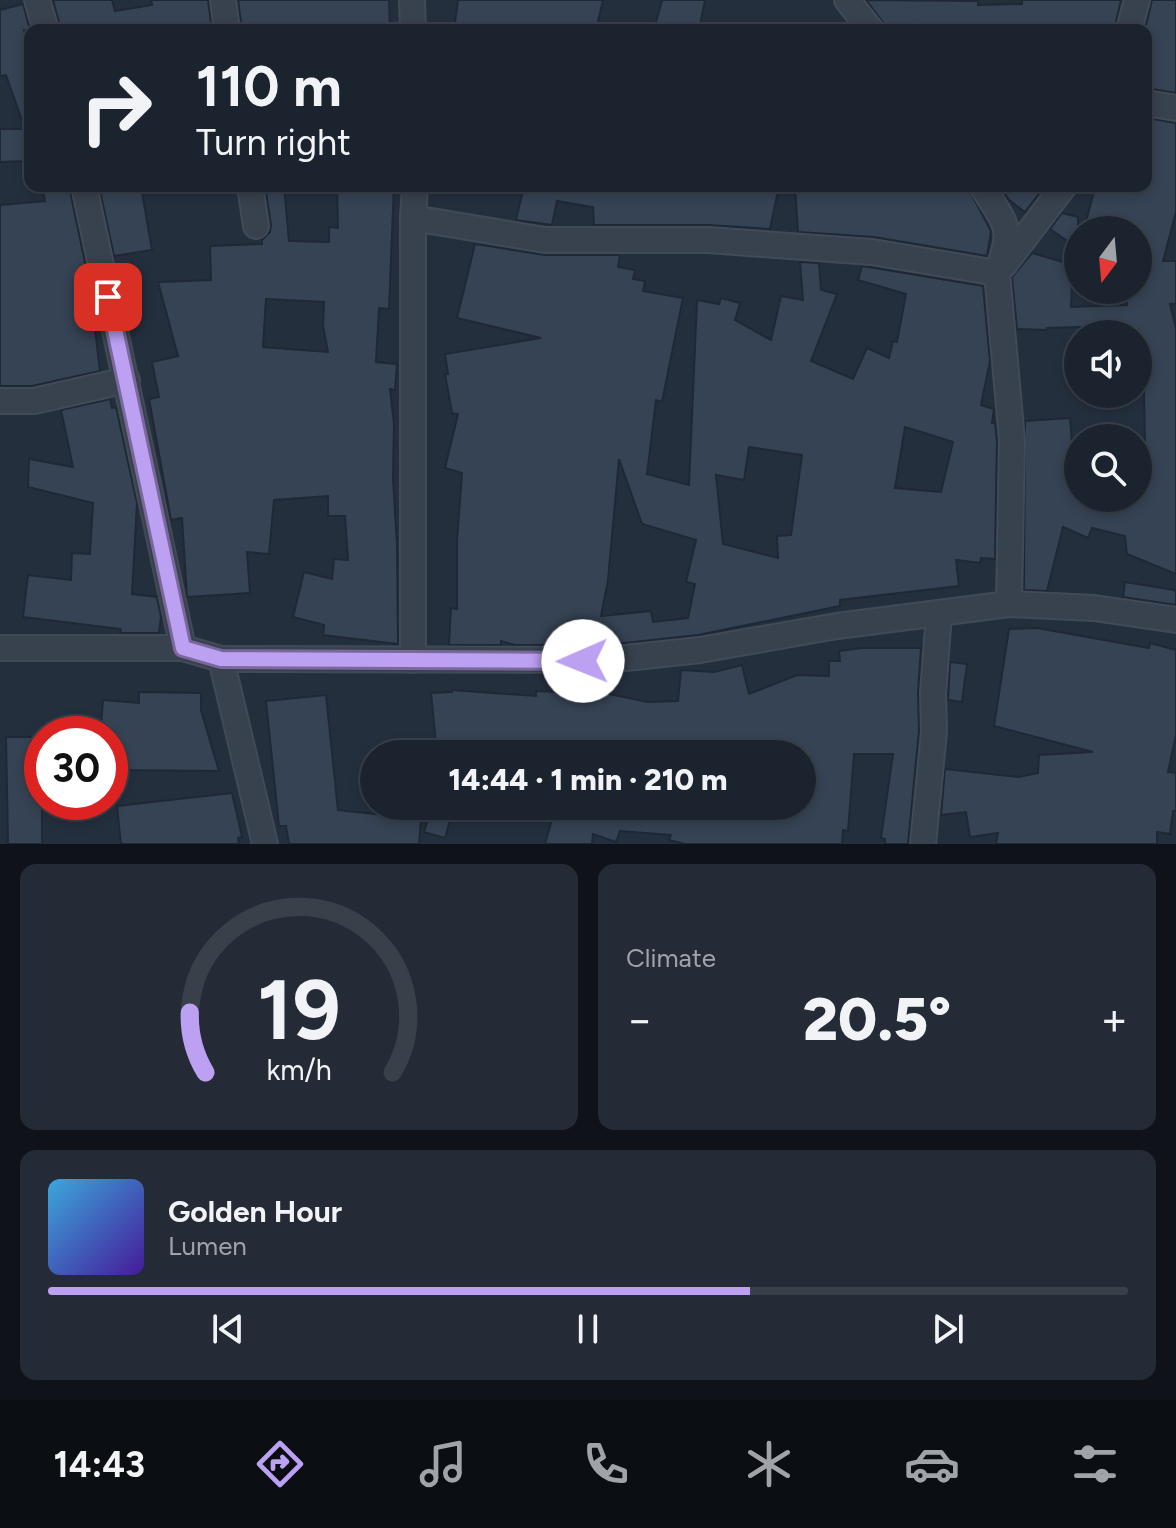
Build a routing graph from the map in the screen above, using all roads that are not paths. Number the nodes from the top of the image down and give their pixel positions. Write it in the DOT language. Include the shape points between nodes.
graph roads {
  1 [pos="37,0"];
  2 [pos="223,0"];
  3 [pos="412,0"];
  4 [pos="847,0"];
  5 [pos="1137,0"];
  6 [pos="44,24"];
  7 [pos="226,24"];
  8 [pos="413,24"];
  9 [pos="866,24"];
  10 [pos="1131,24"];
  11 [pos="1152,104"];
  12 [pos="1176,108"];
  13 [pos="85,192"];
  14 [pos="251,192"];
  15 [pos="415,192"];
  16 [pos="986,192"];
  17 [pos="1060,192"];
  18 [pos="413,218"];
  19 [pos="256,226"];
  20 [pos="997,273"];
  21 [pos="127,380"];
  22 [pos="0,401"];
  23 [pos="1009,604"];
  24 [pos="939,614"];
  25 [pos="1176,620"];
  26 [pos="0,648"];
  27 [pos="183,648"];
  28 [pos="221,659"];
  29 [pos="413,660"];
  30 [pos="265,844"];
  31 [pos="923,844"];
  1 -- 6 [label="street"];
  2 -- 7 [label="street"];
  3 -- 8 [label="street"];
  4 -- 9 [label="street"];
  5 -- 10 [label="street"];
  11 -- 12 [label="street"];
  13 -- 21 [label="street"];
  14 -- 19 [label="street"];
  15 -- 18 [label="street"];
  16 -- 20 [label="street" via="1008,233"];
  17 -- 20 [label="street"];
  18 -- 20 [label="street" via="545,240 708,240 872,252"];
  18 -- 29 [label="street"];
  20 -- 23 [label="street" via="1012,440"];
  21 -- 22 [label="street" via="34,401"];
  21 -- 27 [label="street"];
  23 -- 24 [label="street"];
  23 -- 25 [label="street" via="1094,608"];
  24 -- 29 [label="street" via="607,660"];
  24 -- 31 [label="street"];
  26 -- 27 [label="street"];
  27 -- 28 [label="street"];
  28 -- 29 [label="street"];
  28 -- 30 [label="street"];
}
